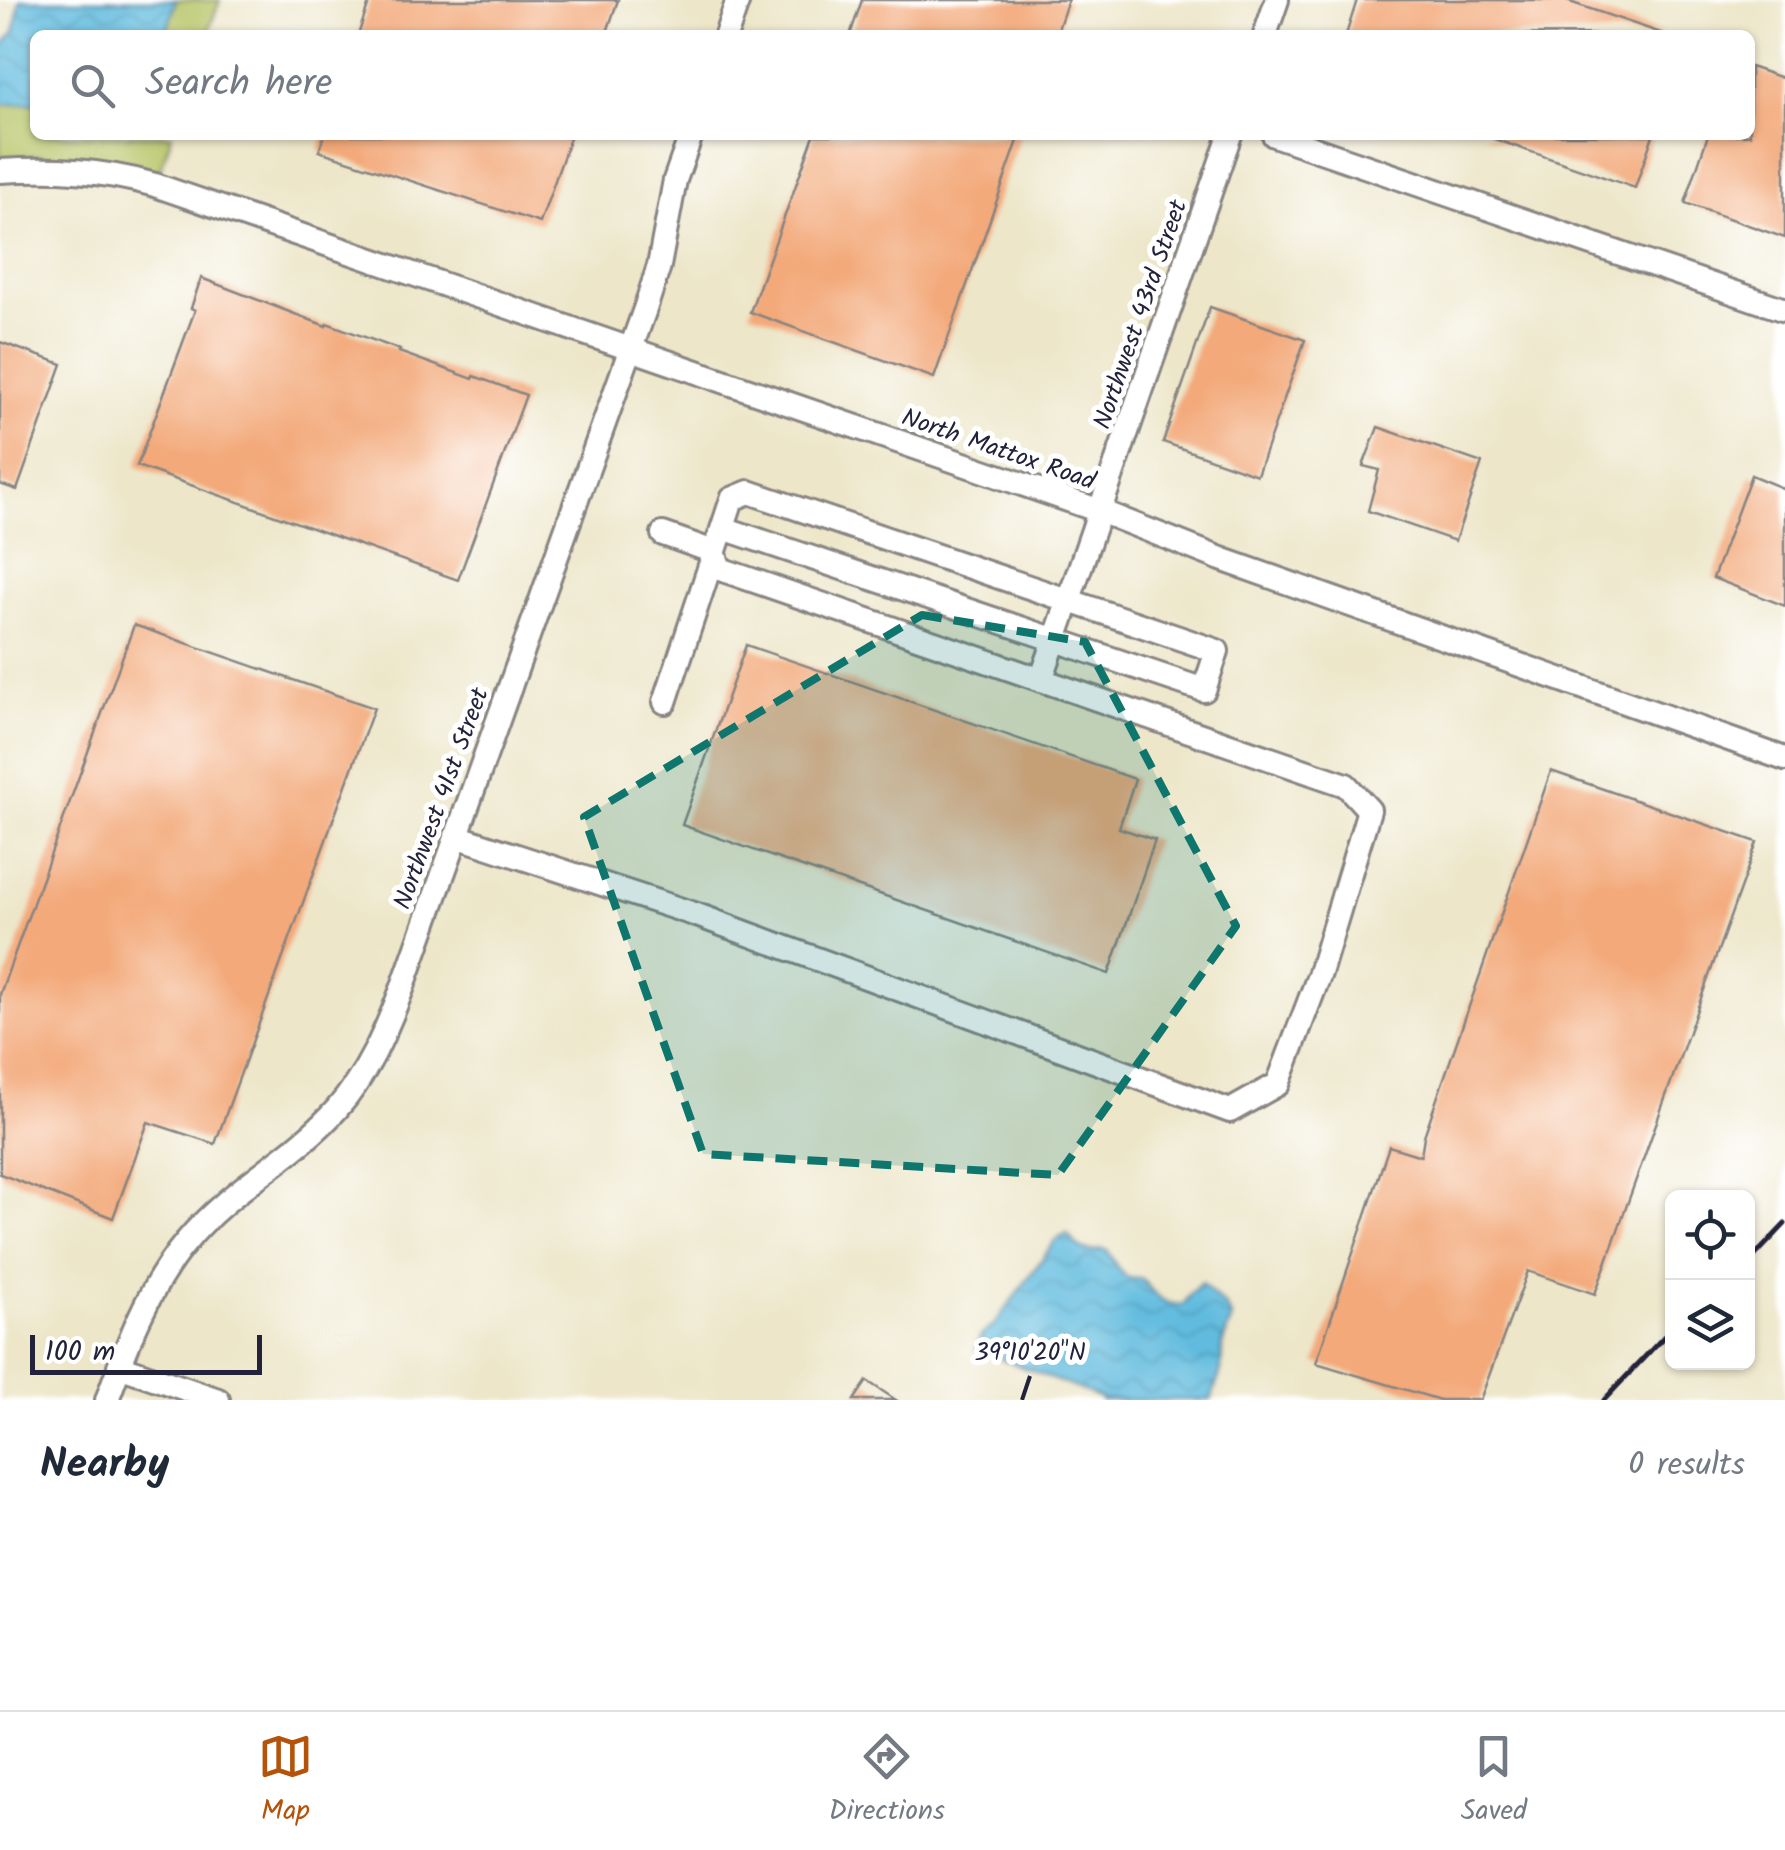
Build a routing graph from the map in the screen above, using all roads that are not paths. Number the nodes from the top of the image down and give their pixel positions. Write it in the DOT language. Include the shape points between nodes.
graph roads {
  1 [pos="738,0"];
  2 [pos="1277,0"];
  3 [pos="728,30"];
  4 [pos="1267,30"];
  5 [pos="689,140"];
  6 [pos="1228,140"];
  7 [pos="1289,140"];
  8 [pos="0,171"];
  9 [pos="1785,310"];
  10 [pos="628,349"];
  11 [pos="1100,511"];
  12 [pos="724,528"];
  13 [pos="663,534"];
  14 [pos="714,552"];
  15 [pos="1068,601"];
  16 [pos="1055,640"];
  17 [pos="1040,680"];
  18 [pos="666,702"];
  19 [pos="1785,759"];
  20 [pos="456,836"];
  21 [pos="120,1366"];
  22 [pos="107,1400"];
  23 [pos="218,1400"];
  1 -- 3 [label="street"];
  2 -- 4 [label="street"];
  5 -- 10 [label="street, Northwest 41st Street" via="659,266"];
  6 -- 11 [label="street, Northwest 43rd Street"];
  7 -- 9 [label="street"];
  8 -- 10 [label="street, North Mattox Road" via="50,168 124,176"];
  10 -- 11 [label="street, North Mattox Road"];
  10 -- 20 [label="street, Northwest 41st Street"];
  11 -- 15 [label="street, Northwest 43rd Street"];
  11 -- 19 [label="street, North Mattox Road"];
  12 -- 14 [label="street"];
  12 -- 15 [label="street" via="732,499 749,492"];
  12 -- 16 [label="street"];
  13 -- 14 [label="street"];
  14 -- 17 [label="street" via="720,569"];
  14 -- 18 [label="street"];
  15 -- 16 [label="street, Northwest 43rd Street"];
  15 -- 16 [label="street" via="1217,651 1204,690"];
  16 -- 17 [label="street, Northwest 43rd Street"];
  17 -- 20 [label="street" via="1346,785 1369,810 1278,1084 1230,1111 697,916"];
  20 -- 21 [label="street, Northwest 41st Street" via="375,1054 335,1111 218,1207 184,1244 154,1288"];
  21 -- 22 [label="street, Northwest 41st Street"];
  21 -- 23 [label="street"];
}
